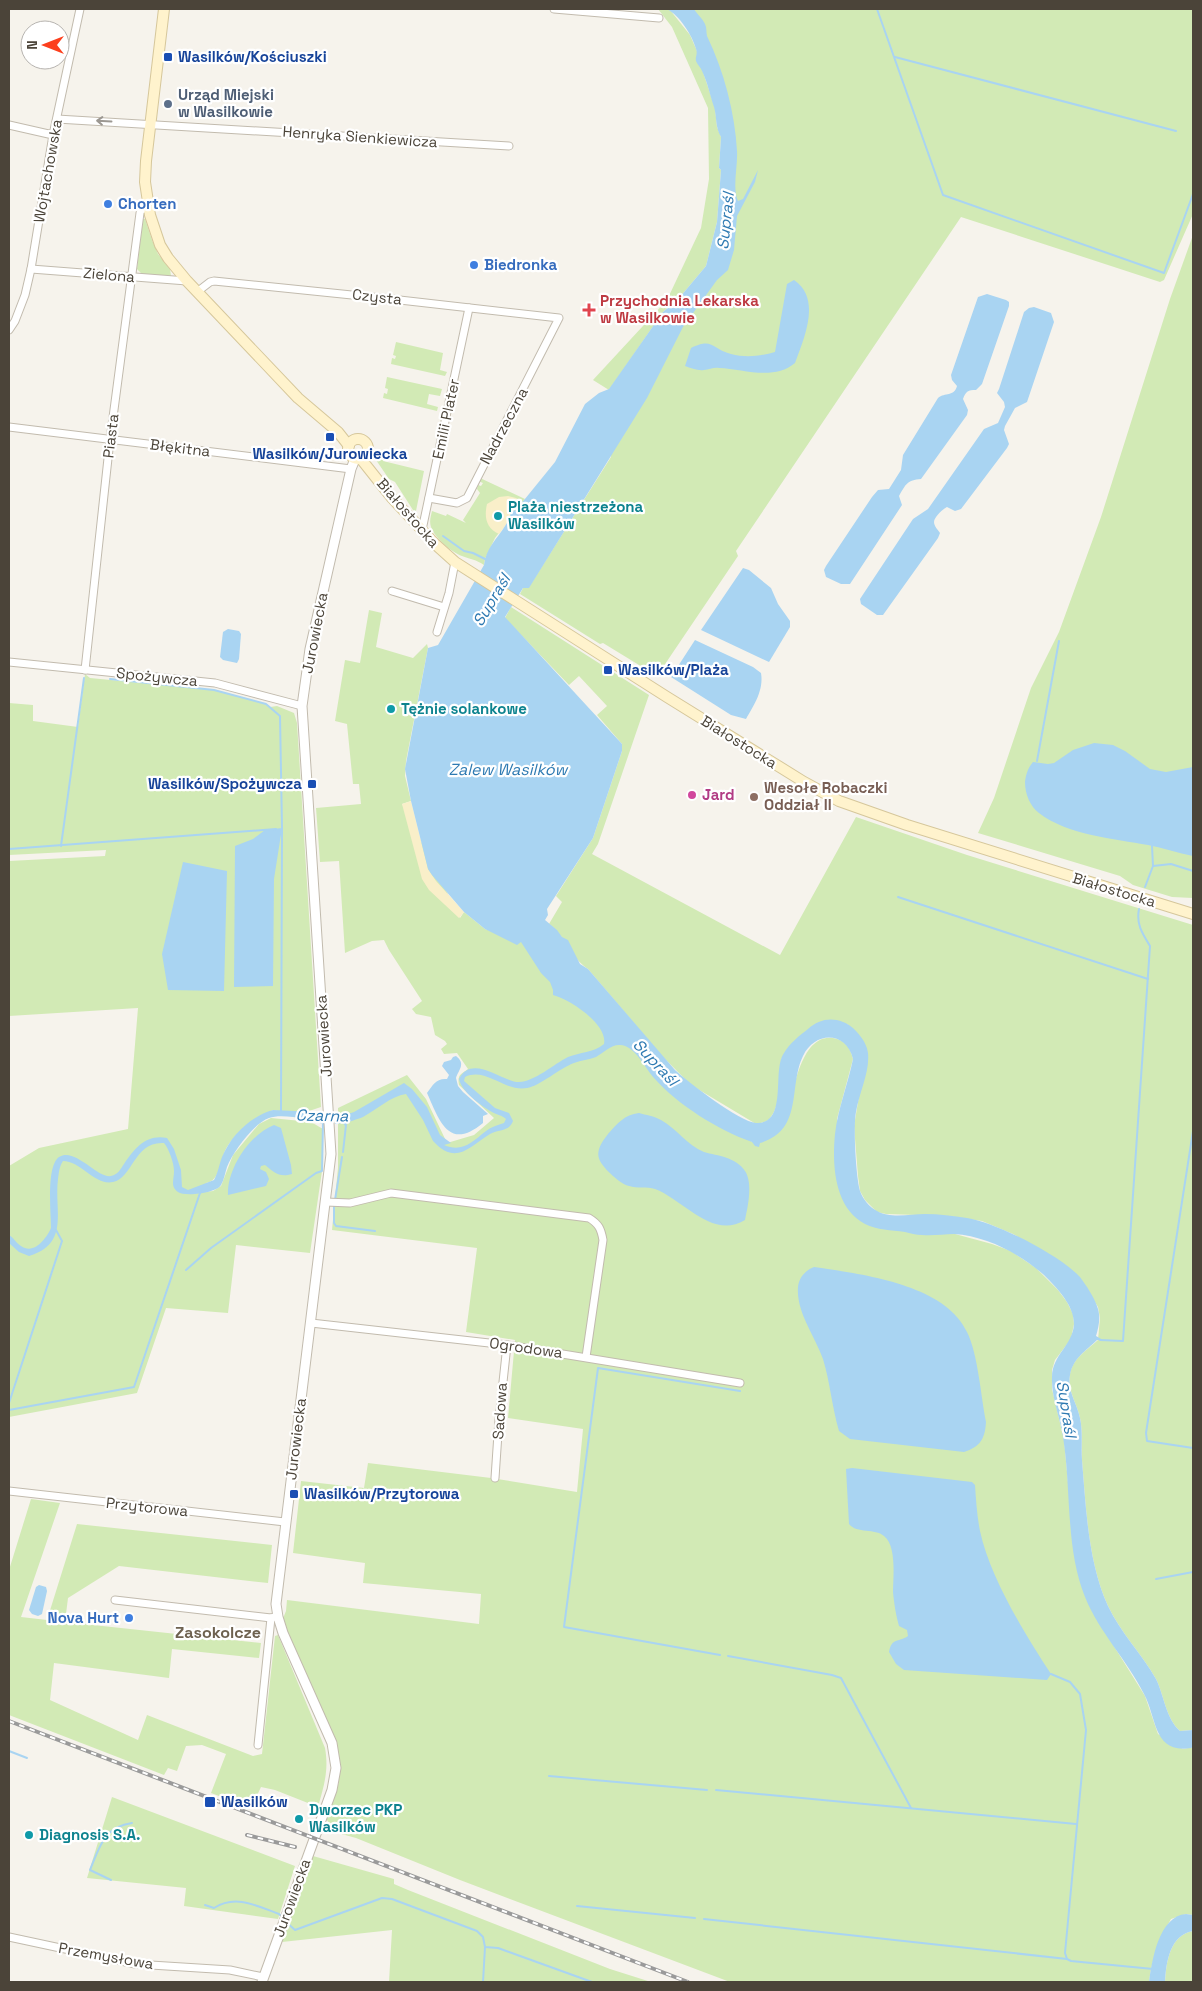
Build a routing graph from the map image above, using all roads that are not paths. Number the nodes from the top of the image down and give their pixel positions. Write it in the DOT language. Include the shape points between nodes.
graph roads {
  1 [pos="80,9"];
  2 [pos="164,9"];
  3 [pos="554,9"];
  4 [pos="659,18"];
  5 [pos="57,119"];
  6 [pos="9,124"];
  7 [pos="150,124"];
  8 [pos="53,135"];
  9 [pos="509,146"];
  10 [pos="148,208"];
  11 [pos="32,268"];
  12 [pos="132,277"];
  13 [pos="187,281"];
  14 [pos="198,292"];
  15 [pos="469,308"];
  16 [pos="559,318"];
  17 [pos="9,330"];
  18 [pos="9,427"];
  19 [pos="110,440"];
  20 [pos="352,443"];
  21 [pos="358,460"];
  22 [pos="429,498"];
  23 [pos="422,530"];
  24 [pos="455,562"];
  25 [pos="392,591"];
  26 [pos="444,607"];
  27 [pos="437,632"];
  28 [pos="9,662"];
  29 [pos="85,670"];
  30 [pos="302,706"];
  31 [pos="1193,914"];
  32 [pos="326,1202"];
  33 [pos="311,1323"];
  34 [pos="507,1345"];
  35 [pos="586,1357"];
  36 [pos="740,1383"];
  37 [pos="495,1478"];
  38 [pos="9,1491"];
  39 [pos="285,1522"];
  40 [pos="115,1600"];
  41 [pos="274,1617"];
  42 [pos="258,1745"];
  43 [pos="9,1937"];
  44 [pos="262,1980"];
  1 -- 5 [label="street, Wojtachowska"];
  2 -- 7 [label="main road"];
  3 -- 4 [label="street"];
  7 -- 5 [label="street, Henryka Sienkiewicza, one-way"];
  5 -- 8 [label="street, Wojtachowska"];
  6 -- 8 [label="street"];
  7 -- 9 [label="street, Henryka Sienkiewicza"];
  7 -- 10 [label="main road" via="145,182"];
  8 -- 11 [label="street, Wojtachowska"];
  10 -- 12 [label="street, Piasta" via="140,213"];
  10 -- 13 [label="main road" via="160,245"];
  11 -- 12 [label="street, Zielona"];
  11 -- 17 [label="street, Wojtachowska" via="25,295"];
  12 -- 13 [label="street, Zielona"];
  12 -- 19 [label="street, Piasta"];
  13 -- 14 [label="main road"];
  14 -- 15 [label="street, Czysta" via="214,282"];
  14 -- 20 [label="main road" via="298,398"];
  15 -- 16 [label="street, Czysta"];
  15 -- 22 [label="street, Emilii Plater"];
  16 -- 22 [label="street, Nadrzeczna" via="467,498 457,503"];
  18 -- 19 [label="street, Błękitna"];
  19 -- 21 [label="street, Błękitna"];
  19 -- 29 [label="street, Piasta"];
  20 -- 21 [label="main road" via="350,454"];
  20 -- 21 [label="main road" via="362,440 367,445 368,452"];
  21 -- 23 [label="main road, Białostocka" via="373,466 373,473 392,498"];
  21 -- 30 [label="street, Jurowiecka" via="312,641"];
  22 -- 23 [label="street, Emilii Plater"];
  23 -- 24 [label="main road, Białostocka"];
  24 -- 26 [label="street"];
  24 -- 31 [label="main road, Białostocka" via="797,778 846,805"];
  25 -- 26 [label="street"];
  26 -- 27 [label="street"];
  28 -- 29 [label="street, Spożywcza"];
  29 -- 30 [label="street, Spożywcza" via="215,683"];
  30 -- 32 [label="street, Jurowiecka" via="329,1104 331,1154"];
  32 -- 33 [label="street, Jurowiecka"];
  32 -- 35 [label="street" via="350,1203 391,1193 589,1218 602,1230 603,1240"];
  33 -- 34 [label="street, Ogrodowa"];
  33 -- 39 [label="street, Jurowiecka"];
  34 -- 35 [label="street, Ogrodowa"];
  34 -- 37 [label="street, Sadowa"];
  35 -- 36 [label="street, Ogrodowa"];
  38 -- 39 [label="street, Przytorowa"];
  39 -- 41 [label="street, Jurowiecka"];
  40 -- 41 [label="street"];
  41 -- 42 [label="street, Jurowiecka"];
  41 -- 44 [label="street, Jurowiecka" via="332,1743 336,1768 332,1790"];
  43 -- 44 [label="street, Przemysłowa" via="135,1964 230,1970"];
}
